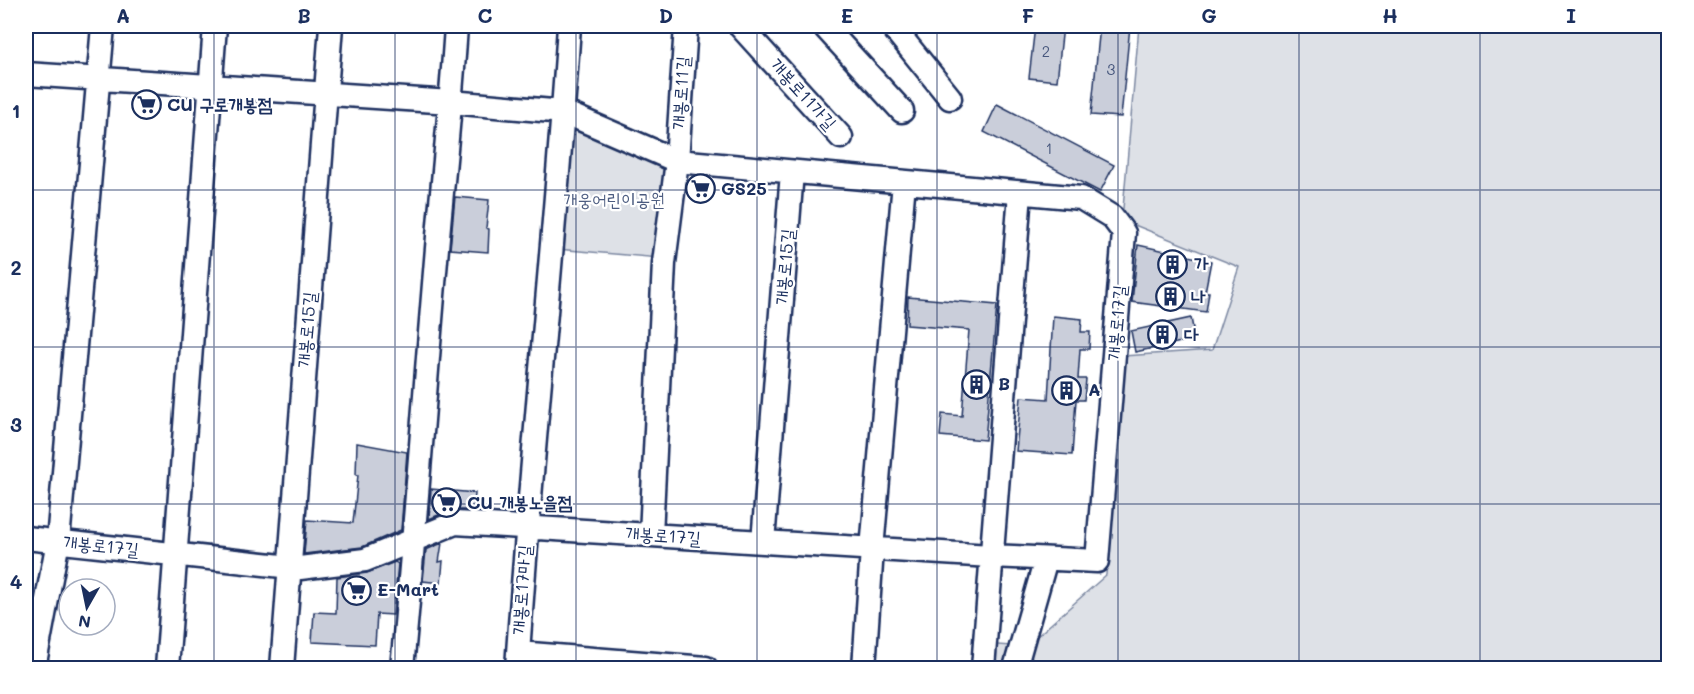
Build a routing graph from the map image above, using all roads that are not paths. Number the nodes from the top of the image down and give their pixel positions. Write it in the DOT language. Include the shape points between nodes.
graph roads {
  1 [pos="104,26"];
  2 [pos="215,26"];
  3 [pos="331,26"];
  4 [pos="456,26"];
  5 [pos="569,26"];
  6 [pos="686,26"];
  7 [pos="740,26"];
  8 [pos="824,26"];
  9 [pos="892,26"];
  10 [pos="26,74"];
  11 [pos="98,78"];
  12 [pos="210,86"];
  13 [pos="326,94"];
  14 [pos="950,98"];
  15 [pos="452,102"];
  16 [pos="902,111"];
  17 [pos="564,112"];
  18 [pos="841,137"];
  19 [pos="677,161"];
  20 [pos="792,172"];
  21 [pos="904,182"];
  22 [pos="1020,192"];
  23 [pos="526,527"];
  24 [pos="651,535"];
  25 [pos="26,538"];
  26 [pos="414,540"];
  27 [pos="58,541"];
  28 [pos="763,542"];
  29 [pos="872,549"];
  30 [pos="176,555"];
  31 [pos="991,556"];
  32 [pos="1046,559"];
  33 [pos="288,567"];
  34 [pos="518,661"];
  35 [pos="34,669"];
  36 [pos="167,669"];
  37 [pos="282,669"];
  38 [pos="402,669"];
  39 [pos="706,669"];
  40 [pos="864,669"];
  41 [pos="982,669"];
  42 [pos="1015,669"];
  1 -- 11 [label="street"];
  2 -- 12 [label="street"];
  3 -- 13 [label="street"];
  4 -- 15 [label="street"];
  5 -- 17 [label="street"];
  6 -- 19 [label="street, 개봉로11길"];
  7 -- 18 [label="street, 개봉로11가길"];
  8 -- 16 [label="street"];
  9 -- 14 [label="street"];
  10 -- 11 [label="street"];
  11 -- 12 [label="street"];
  11 -- 27 [label="street"];
  12 -- 13 [label="street"];
  12 -- 30 [label="street"];
  13 -- 15 [label="street"];
  13 -- 33 [label="street, 개봉로15길"];
  15 -- 17 [label="street"];
  15 -- 26 [label="street"];
  17 -- 19 [label="street"];
  17 -- 23 [label="street"];
  19 -- 20 [label="street"];
  19 -- 24 [label="street" via="664,263"];
  20 -- 21 [label="street"];
  20 -- 28 [label="street, 개봉로15길"];
  21 -- 22 [label="street"];
  21 -- 29 [label="street"];
  22 -- 31 [label="street"];
  22 -- 32 [label="street, 개봉로17길" via="1082,198 1112,217 1124,233 1097,561"];
  23 -- 24 [label="street, 개봉로17길"];
  23 -- 26 [label="street, 개봉로17길" via="455,523"];
  23 -- 34 [label="street, 개봉로17마길"];
  24 -- 28 [label="street, 개봉로17길"];
  25 -- 27 [label="street, 개봉로17길"];
  26 -- 33 [label="street, 개봉로17길" via="365,560"];
  26 -- 38 [label="street"];
  27 -- 30 [label="street, 개봉로17길"];
  27 -- 35 [label="street"];
  28 -- 29 [label="street, 개봉로17길"];
  29 -- 31 [label="street, 개봉로17길"];
  29 -- 40 [label="street"];
  30 -- 33 [label="street, 개봉로17길"];
  30 -- 36 [label="street"];
  31 -- 32 [label="street, 개봉로17길"];
  31 -- 41 [label="street"];
  32 -- 42 [label="street"];
  33 -- 37 [label="street"];
  34 -- 39 [label="street, 개봉로17마길"];
}
